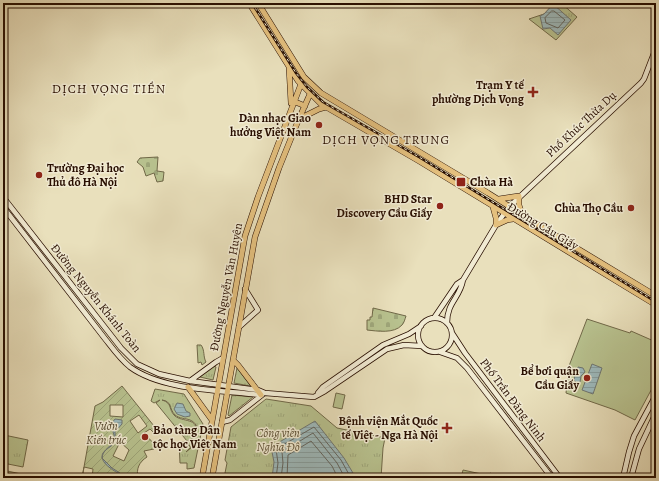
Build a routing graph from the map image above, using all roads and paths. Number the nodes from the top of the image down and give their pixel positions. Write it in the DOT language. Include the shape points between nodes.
graph roads {
  1 [pos="249,3"];
  2 [pos="258,3"];
  3 [pos="656,48"];
  4 [pos="288,66"];
  5 [pos="301,84"];
  6 [pos="310,94"];
  7 [pos="293,104"];
  8 [pos="305,106"];
  9 [pos="326,107"];
  10 [pos="299,119"];
  11 [pos="366,121"];
  12 [pos="362,128"];
  13 [pos="519,196"];
  14 [pos="3,197"];
  15 [pos="498,199"];
  16 [pos="493,206"];
  17 [pos="3,207"];
  18 [pos="509,207"];
  19 [pos="14,211"];
  20 [pos="503,213"];
  21 [pos="9,215"];
  22 [pos="522,215"];
  23 [pos="514,219"];
  24 [pos="496,225"];
  25 [pos="462,280"];
  26 [pos="245,288"];
  27 [pos="656,296"];
  28 [pos="233,305"];
  29 [pos="656,305"];
  30 [pos="242,307"];
  31 [pos="434,318"];
  32 [pos="447,323"];
  33 [pos="421,326"];
  34 [pos="239,327"];
  35 [pos="452,333"];
  36 [pos="422,346"];
  37 [pos="384,347"];
  38 [pos="440,352"];
  39 [pos="223,358"];
  40 [pos="233,360"];
  41 [pos="190,381"];
  42 [pos="188,387"];
  43 [pos="218,388"];
  44 [pos="228,388"];
  45 [pos="262,393"];
  46 [pos="656,395"];
  47 [pos="654,402"];
  48 [pos="656,413"];
  49 [pos="212,420"];
  50 [pos="222,422"];
  51 [pos="529,438"];
  52 [pos="524,442"];
  53 [pos="202,476"];
  54 [pos="212,477"];
  55 [pos="552,478"];
  56 [pos="560,478"];
  57 [pos="623,478"];
  58 [pos="631,478"];
  1 -- 4 [label="main road, Đường Cầu Giấy"];
  2 -- 11 [label="main road, Đường Cầu Giấy" via="309,83 330,100"];
  3 -- 13 [label="main road, Phố Khúc Thừa Dụ" via="641,83"];
  4 -- 5 [label="main road, Đường Cầu Giấy"];
  4 -- 7 [label="main road"];
  5 -- 6 [label="main road, Đường Cầu Giấy"];
  5 -- 7 [label="main road, Đường Nguyễn Văn Huyên"];
  6 -- 8 [label="main road, Đường Nguyễn Văn Huyên"];
  6 -- 9 [label="main road, Đường Cầu Giấy"];
  7 -- 8 [label="main road"];
  7 -- 28 [label="main road, Đường Nguyễn Văn Huyên" via="245,236"];
  8 -- 10 [label="main road, Đường Nguyễn Văn Huyên"];
  9 -- 10 [label="main road"];
  9 -- 12 [label="main road, Đường Cầu Giấy"];
  10 -- 26 [label="main road, Đường Nguyễn Văn Huyên" via="258,227"];
  11 -- 12 [label="main road"];
  11 -- 15 [label="main road, Đường Cầu Giấy"];
  12 -- 16 [label="main road, Đường Cầu Giấy"];
  13 -- 15 [label="main road"];
  13 -- 18 [label="main road, Phố Khúc Thừa Dụ"];
  13 -- 22 [label="main road"];
  14 -- 19 [label="main road, Đường Nguyễn Khánh Toàn"];
  15 -- 18 [label="main road, Đường Cầu Giấy"];
  16 -- 20 [label="main road, Đường Cầu Giấy"];
  16 -- 24 [label="main road"];
  17 -- 21 [label="main road, Đường Nguyễn Khánh Toàn"];
  18 -- 20 [label="main road, Phố Khúc Thừa Dụ"];
  18 -- 22 [label="main road, Đường Cầu Giấy"];
  19 -- 21 [label="main road"];
  19 -- 41 [label="main road, Đường Nguyễn Khánh Toàn" via="128,357 153,372"];
  20 -- 23 [label="main road, Đường Cầu Giấy"];
  20 -- 24 [label="main road"];
  21 -- 42 [label="main road, Đường Nguyễn Khánh Toàn" via="125,363 150,378"];
  22 -- 27 [label="main road, Đường Cầu Giấy"];
  23 -- 24 [label="main road"];
  23 -- 29 [label="main road, Đường Cầu Giấy"];
  24 -- 25 [label="main road"];
  25 -- 31 [label="main road"];
  25 -- 32 [label="main road" via="462,286 448,312"];
  26 -- 30 [label="main road, Đường Nguyễn Văn Huyên"];
  26 -- 34 [label="main road" via="258,310"];
  28 -- 30 [label="main road"];
  28 -- 39 [label="main road, Đường Nguyễn Văn Huyên"];
  30 -- 34 [label="main road, Đường Nguyễn Văn Huyên"];
  31 -- 32 [label="main road"];
  31 -- 33 [label="main road"];
  32 -- 35 [label="main road"];
  33 -- 36 [label="main road" via="418,336"];
  33 -- 37 [label="main road, Đường Nguyễn Khánh Toàn"];
  34 -- 40 [label="main road, Đường Nguyễn Văn Huyên"];
  35 -- 38 [label="main road" via="449,345"];
  35 -- 51 [label="main road, Phố Trần Đăng Ninh"];
  36 -- 37 [label="main road, Đường Nguyễn Khánh Toàn"];
  36 -- 38 [label="main road" via="429,351"];
  37 -- 45 [label="main road, Đường Nguyễn Khánh Toàn" via="314,397"];
  38 -- 52 [label="main road, Phố Trần Đăng Ninh" via="457,358 467,368"];
  39 -- 41 [label="main road"];
  39 -- 43 [label="main road, Đường Nguyễn Văn Huyên"];
  40 -- 44 [label="main road, Đường Nguyễn Văn Huyên"];
  40 -- 45 [label="main road"];
  41 -- 42 [label="main road"];
  41 -- 43 [label="main road, Đường Nguyễn Khánh Toàn"];
  42 -- 43 [label="main road, Đường Nguyễn Khánh Toàn"];
  42 -- 49 [label="main road"];
  43 -- 44 [label="main road, Đường Nguyễn Khánh Toàn"];
  43 -- 49 [label="main road, Đường Nguyễn Văn Huyên"];
  44 -- 45 [label="main road, Đường Nguyễn Khánh Toàn"];
  44 -- 50 [label="main road, Đường Nguyễn Văn Huyên"];
  45 -- 50 [label="main road" via="230,420"];
  46 -- 47 [label="main road"];
  47 -- 57 [label="main road" via="632,442"];
  48 -- 58 [label="main road" via="639,449"];
  49 -- 53 [label="main road, Đường Nguyễn Văn Huyên"];
  50 -- 54 [label="main road, Đường Nguyễn Văn Huyên"];
  51 -- 52 [label="main road"];
  51 -- 56 [label="main road, Phố Trần Đăng Ninh"];
  52 -- 55 [label="main road, Phố Trần Đăng Ninh"];
  53 -- 54 [label="main road"];
}
